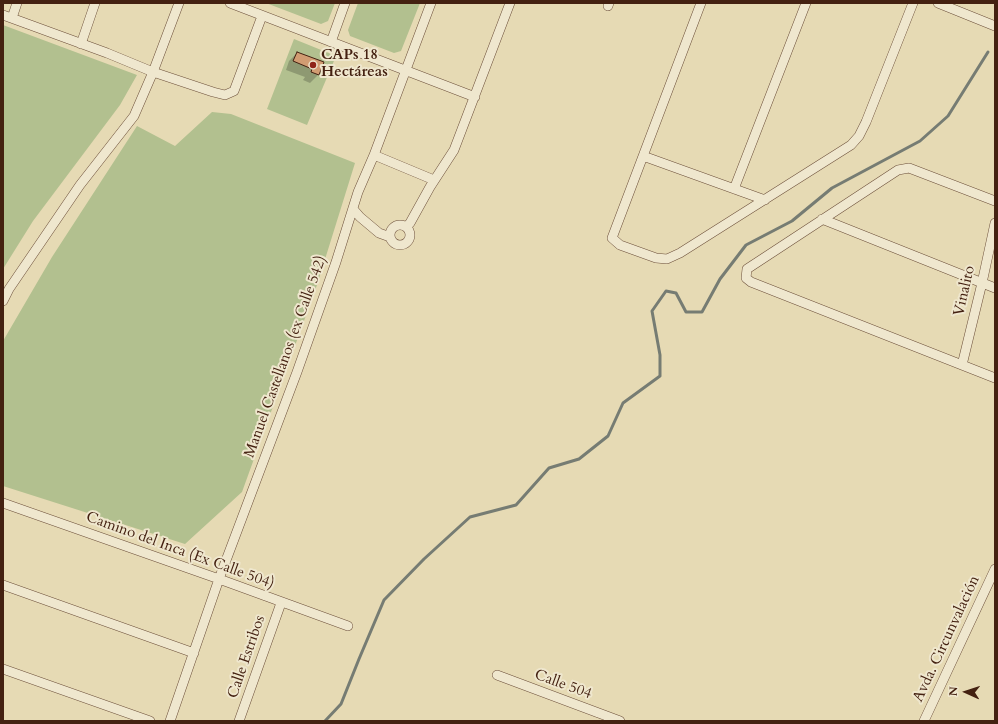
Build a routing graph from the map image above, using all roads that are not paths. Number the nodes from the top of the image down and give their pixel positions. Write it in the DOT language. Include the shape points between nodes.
graph roads {
  1 [pos="17,3"];
  2 [pos="95,3"];
  3 [pos="179,3"];
  4 [pos="230,3"];
  5 [pos="345,3"];
  6 [pos="431,3"];
  7 [pos="510,3"];
  8 [pos="701,3"];
  9 [pos="806,3"];
  10 [pos="913,3"];
  11 [pos="938,3"];
  12 [pos="262,16"];
  13 [pos="7,17"];
  14 [pos="994,23"];
  15 [pos="331,42"];
  16 [pos="80,44"];
  17 [pos="405,70"];
  18 [pos="152,72"];
  19 [pos="475,97"];
  20 [pos="374,154"];
  21 [pos="643,156"];
  22 [pos="432,183"];
  23 [pos="734,189"];
  24 [pos="765,200"];
  25 [pos="995,201"];
  26 [pos="352,209"];
  27 [pos="822,219"];
  28 [pos="995,223"];
  29 [pos="406,227"];
  30 [pos="390,237"];
  31 [pos="982,283"];
  32 [pos="995,288"];
  33 [pos="3,300"];
  34 [pos="962,365"];
  35 [pos="995,378"];
  36 [pos="3,504"];
  37 [pos="995,569"];
  38 [pos="219,579"];
  39 [pos="3,585"];
  40 [pos="281,603"];
  41 [pos="348,626"];
  42 [pos="194,653"];
  43 [pos="3,669"];
  44 [pos="497,675"];
  45 [pos="150,721"];
  46 [pos="170,721"];
  47 [pos="240,721"];
  48 [pos="620,721"];
  49 [pos="924,721"];
  1 -- 13 [label="street"];
  2 -- 16 [label="street"];
  3 -- 18 [label="street"];
  4 -- 12 [label="street"];
  5 -- 15 [label="street"];
  6 -- 17 [label="street, Manuel Castellanos (ex Calle 542)"];
  7 -- 19 [label="street"];
  8 -- 21 [label="street"];
  9 -- 23 [label="street"];
  10 -- 24 [label="street" via="859,136 851,144"];
  11 -- 14 [label="street"];
  12 -- 15 [label="street"];
  12 -- 18 [label="street" via="234,91 225,95"];
  13 -- 16 [label="street"];
  15 -- 17 [label="street"];
  16 -- 18 [label="street"];
  17 -- 19 [label="street"];
  17 -- 20 [label="street, Manuel Castellanos (ex Calle 542)"];
  18 -- 33 [label="street" via="134,116 80,185"];
  19 -- 22 [label="street" via="454,150"];
  20 -- 22 [label="street"];
  20 -- 26 [label="street, Manuel Castellanos (ex Calle 542)"];
  21 -- 23 [label="street"];
  21 -- 24 [label="street" via="612,238 620,245 656,258 667,258 680,253"];
  22 -- 29 [label="street"];
  23 -- 24 [label="street"];
  25 -- 27 [label="street" via="909,168 898,170"];
  26 -- 30 [label="street" via="379,233"];
  26 -- 38 [label="street, Manuel Castellanos (ex Calle 542)" via="297,372"];
  27 -- 31 [label="street"];
  27 -- 34 [label="street" via="747,269 746,278"];
  28 -- 31 [label="street, Vinalito"];
  29 -- 30 [label="street" via="400,225 394,228"];
  29 -- 30 [label="street" via="410,236 405,244 396,244"];
  31 -- 32 [label="street"];
  31 -- 34 [label="street, Vinalito"];
  34 -- 35 [label="street"];
  36 -- 38 [label="street, Camino del Inca (Ex Calle 504)"];
  37 -- 49 [label="street, Avda. Circunvalación"];
  38 -- 40 [label="street, Camino del Inca (Ex Calle 504)"];
  38 -- 42 [label="street, Manuel Castellanos (ex Calle 542)"];
  39 -- 42 [label="street"];
  40 -- 41 [label="street, Camino del Inca (Ex Calle 504)"];
  40 -- 47 [label="street, Calle Estribos"];
  42 -- 46 [label="street, Manuel Castellanos (ex Calle 542)"];
  43 -- 45 [label="street"];
  44 -- 48 [label="street, Calle 504"];
}
